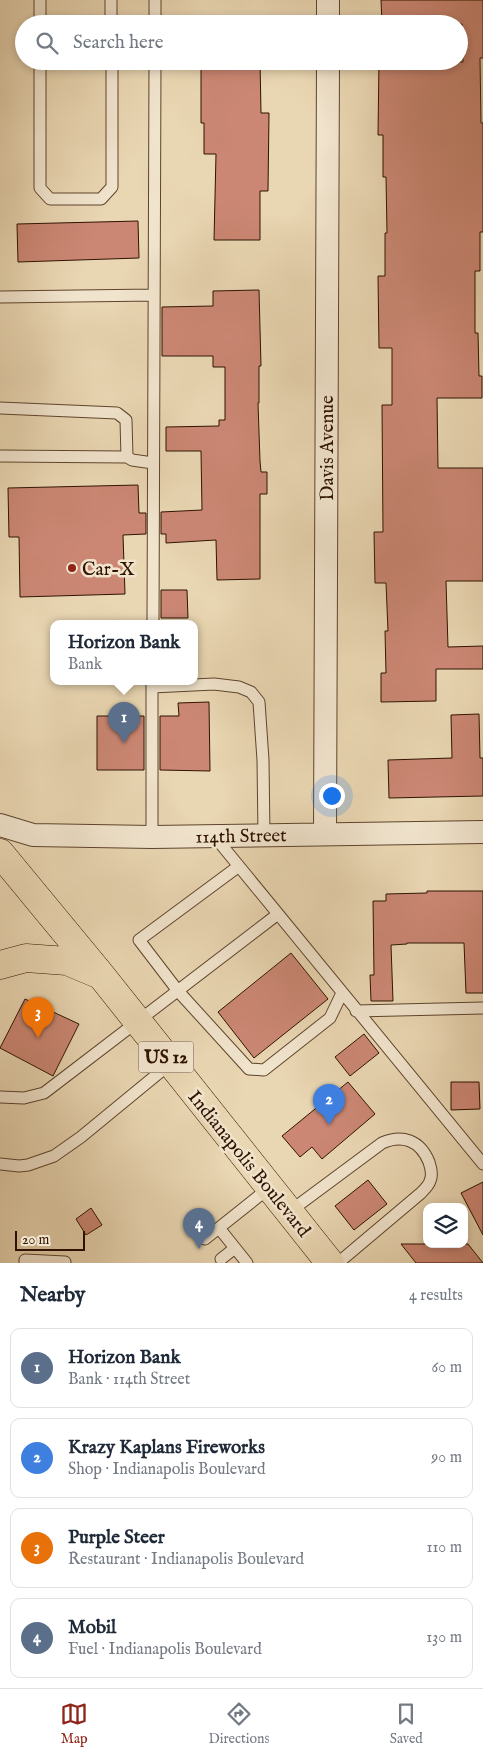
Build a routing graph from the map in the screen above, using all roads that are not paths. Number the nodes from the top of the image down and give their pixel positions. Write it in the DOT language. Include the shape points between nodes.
graph roads {
  1 [pos="40,0"];
  2 [pos="111,0"];
  3 [pos="155,0"];
  4 [pos="328,0"];
  5 [pos="40,15"];
  6 [pos="111,15"];
  7 [pos="155,15"];
  8 [pos="328,15"];
  9 [pos="40,70"];
  10 [pos="112,70"];
  11 [pos="155,70"];
  12 [pos="328,70"];
  13 [pos="154,295"];
  14 [pos="0,297"];
  15 [pos="0,408"];
  16 [pos="0,456"];
  17 [pos="127,456"];
  18 [pos="153,463"];
  19 [pos="153,620"];
  20 [pos="198,684"];
  21 [pos="152,685"];
  22 [pos="0,825"];
  23 [pos="483,832"];
  24 [pos="325,834"];
  25 [pos="264,835"];
  26 [pos="214,836"];
  27 [pos="152,837"];
  28 [pos="0,853"];
  29 [pos="239,866"];
  30 [pos="278,914"];
  31 [pos="0,965"];
  32 [pos="100,974"];
  33 [pos="178,991"];
  34 [pos="342,993"];
  35 [pos="483,1008"];
  36 [pos="356,1011"];
  37 [pos="137,1022"];
  38 [pos="170,1063"];
  39 [pos="0,1097"];
  40 [pos="0,1164"];
  41 [pos="483,1164"];
  42 [pos="269,1188"];
  43 [pos="289,1212"];
  44 [pos="219,1228"];
  45 [pos="205,1239"];
  46 [pos="235,1248"];
  47 [pos="221,1259"];
  48 [pos="65,1262"];
  49 [pos="25,1263"];
  50 [pos="247,1263"];
  51 [pos="330,1263"];
  52 [pos="338,1263"];
  1 -- 5 [label="lane"];
  2 -- 6 [label="lane"];
  3 -- 7 [label="lane"];
  4 -- 8 [label="street"];
  9 -- 10 [label="lane" via="40,188 50,199 101,199 112,187"];
  11 -- 13 [label="lane"];
  12 -- 24 [label="street, Davis Avenue"];
  13 -- 14 [label="lane"];
  13 -- 18 [label="lane"];
  15 -- 17 [label="lane" via="117,413 126,420"];
  16 -- 17 [label="lane"];
  17 -- 18 [label="lane" via="132,460"];
  18 -- 19 [label="lane"];
  20 -- 25 [label="lane" via="239,687 251,692 259,702"];
  21 -- 27 [label="lane"];
  22 -- 27 [label="street, 114th Street" via="33,835"];
  23 -- 24 [label="street, 114th Street"];
  24 -- 25 [label="street, 114th Street"];
  25 -- 26 [label="street, 114th Street"];
  26 -- 27 [label="street, 114th Street"];
  26 -- 29 [label="lane"];
  28 -- 32 [label="main road, Indianapolis Boulevard / US 12"];
  29 -- 30 [label="lane"];
  29 -- 33 [label="lane" via="139,940"];
  30 -- 33 [label="lane"];
  30 -- 34 [label="lane"];
  31 -- 32 [label="main road" via="26,958 67,961"];
  32 -- 37 [label="main road, Indianapolis Boulevard / US 12"];
  33 -- 34 [label="lane" via="250,1069 264,1070 330,1018"];
  33 -- 37 [label="lane"];
  34 -- 36 [label="lane"];
  35 -- 36 [label="lane"];
  36 -- 41 [label="lane"];
  37 -- 38 [label="main road, Indianapolis Boulevard / US 12"];
  37 -- 39 [label="lane" via="44,1093 24,1098"];
  38 -- 40 [label="lane" via="54,1156 28,1165"];
  38 -- 42 [label="main road, Indianapolis Boulevard / US 12"];
  42 -- 43 [label="main road, Indianapolis Boulevard / US 12"];
  42 -- 44 [label="lane"];
  43 -- 51 [label="main road, Indianapolis Boulevard / US 12"];
  43 -- 52 [label="lane" via="382,1143 406,1139 418,1146 431,1169 430,1182"];
  44 -- 45 [label="lane"];
  44 -- 46 [label="lane"];
  46 -- 47 [label="lane"];
  46 -- 50 [label="lane"];
  48 -- 49 [label="lane" via="25,1260"];
}
